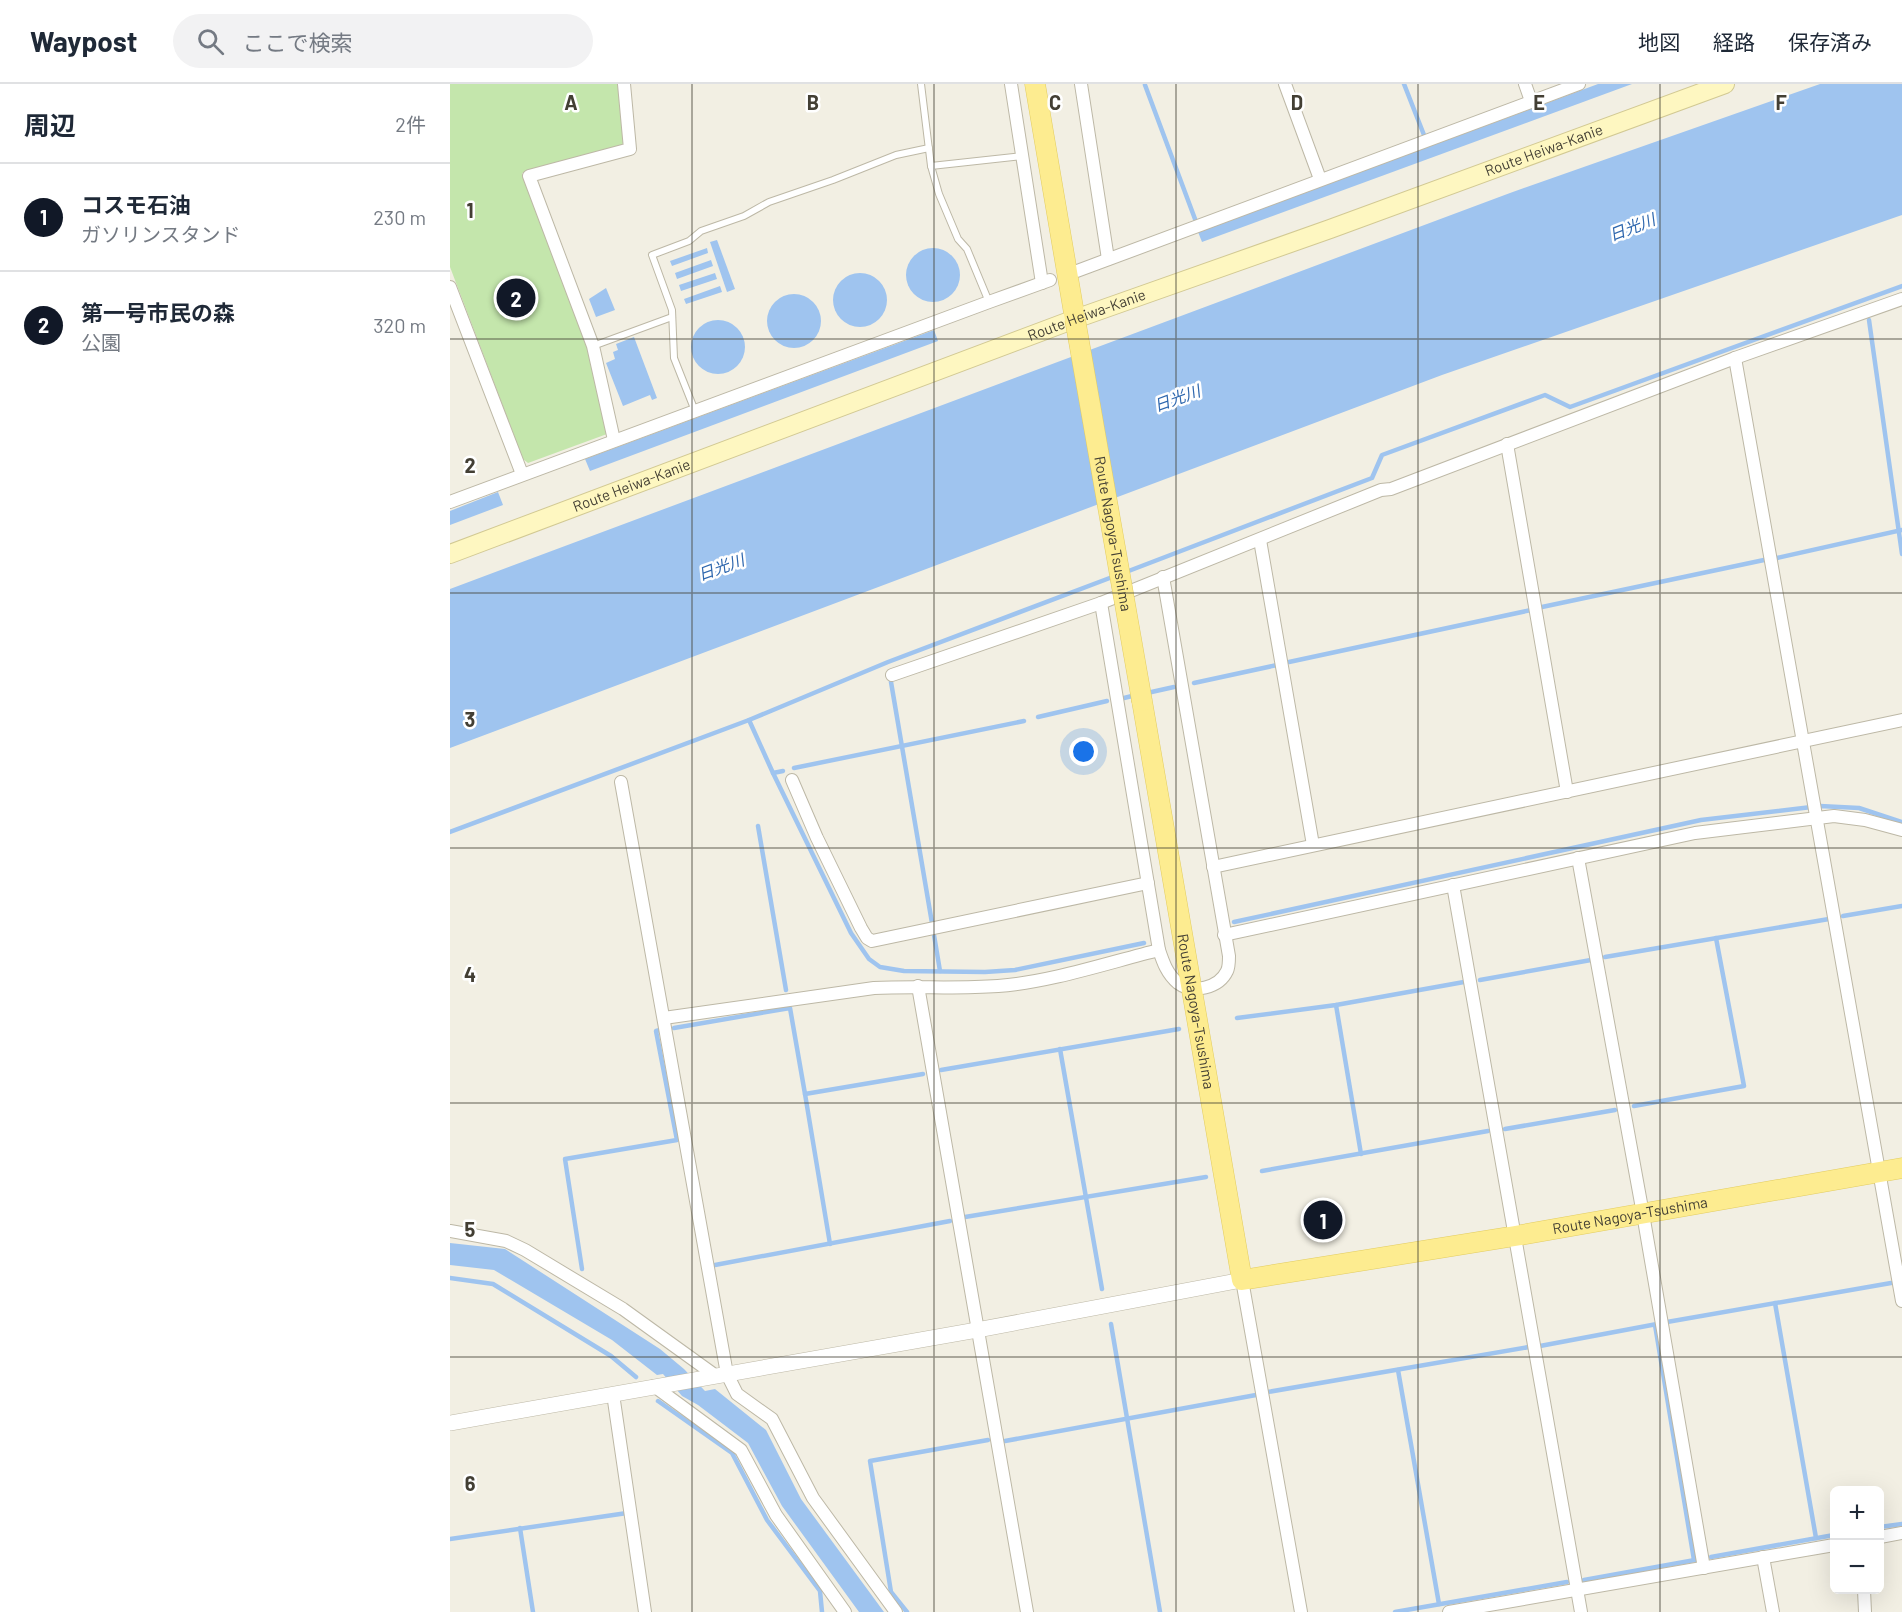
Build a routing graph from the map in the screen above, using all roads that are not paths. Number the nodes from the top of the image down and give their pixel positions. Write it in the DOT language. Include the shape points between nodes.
graph roads {
  1 [pos="624,84"];
  2 [pos="921,84"];
  3 [pos="1011,84"];
  4 [pos="1035,84"];
  5 [pos="1081,84"];
  6 [pos="1285,84"];
  7 [pos="1525,84"];
  8 [pos="1579,84"];
  9 [pos="1725,84"];
  10 [pos="1531,101"];
  11 [pos="929,148"];
  12 [pos="1022,156"];
  13 [pos="931,166"];
  14 [pos="1320,179"];
  15 [pos="1108,259"];
  16 [pos="1077,271"];
  17 [pos="450,287"];
  18 [pos="1902,299"];
  19 [pos="988,302"];
  20 [pos="672,316"];
  21 [pos="1075,319"];
  22 [pos="593,346"];
  23 [pos="1735,358"];
  24 [pos="695,411"];
  25 [pos="614,440"];
  26 [pos="1507,444"];
  27 [pos="522,474"];
  28 [pos="450,502"];
  29 [pos="1260,540"];
  30 [pos="450,554"];
  31 [pos="1163,577"];
  32 [pos="1101,603"];
  33 [pos="892,675"];
  34 [pos="1902,720"];
  35 [pos="1802,742"];
  36 [pos="792,780"];
  37 [pos="621,782"];
  38 [pos="1567,792"];
  39 [pos="1816,817"];
  40 [pos="1902,830"];
  41 [pos="1313,845"];
  42 [pos="1578,858"];
  43 [pos="1213,867"];
  44 [pos="1148,883"];
  45 [pos="1453,885"];
  46 [pos="1224,935"];
  47 [pos="1159,950"];
  48 [pos="918,986"];
  49 [pos="1192,990"];
  50 [pos="664,1018"];
  51 [pos="1902,1168"];
  52 [pos="1880,1172"];
  53 [pos="1643,1214"];
  54 [pos="450,1231"];
  55 [pos="1515,1236"];
  56 [pos="1242,1280"];
  57 [pos="1902,1301"];
  58 [pos="977,1330"];
  59 [pos="716,1376"];
  60 [pos="658,1385"];
  61 [pos="614,1394"];
  62 [pos="450,1423"];
  63 [pos="1902,1533"];
  64 [pos="1884,1536"];
  65 [pos="1830,1546"];
  66 [pos="1763,1557"];
  67 [pos="1704,1568"];
  68 [pos="1577,1590"];
  69 [pos="1864,1594"];
  70 [pos="645,1612"];
  71 [pos="845,1612"];
  72 [pos="896,1612"];
  73 [pos="1027,1612"];
  74 [pos="1301,1612"];
  75 [pos="1449,1612"];
  76 [pos="1581,1612"];
  77 [pos="1773,1612"];
  78 [pos="1866,1612"];
  1 -- 22 [label="street" via="630,149 529,176"];
  2 -- 11 [label="lane"];
  3 -- 12 [label="street"];
  4 -- 21 [label="main road, Route Nagoya-Tsushima"];
  5 -- 15 [label="street"];
  6 -- 14 [label="street"];
  7 -- 10 [label="street"];
  8 -- 10 [label="street"];
  9 -- 21 [label="main road, Route Heiwa-Kanie"];
  10 -- 14 [label="street"];
  11 -- 13 [label="lane"];
  11 -- 20 [label="lane" via="896,155 768,202 652,255"];
  12 -- 13 [label="lane"];
  12 -- 19 [label="street" via="1046,282"];
  13 -- 19 [label="lane" via="939,194"];
  14 -- 15 [label="street"];
  15 -- 16 [label="street"];
  17 -- 27 [label="street"];
  18 -- 23 [label="street"];
  19 -- 24 [label="street"];
  20 -- 22 [label="lane"];
  20 -- 24 [label="lane" via="674,358"];
  21 -- 30 [label="main road, Route Heiwa-Kanie"];
  21 -- 49 [label="main road, Route Nagoya-Tsushima, bridge"];
  22 -- 25 [label="street"];
  23 -- 26 [label="street"];
  23 -- 35 [label="street"];
  24 -- 25 [label="street"];
  25 -- 27 [label="street"];
  26 -- 29 [label="street"];
  26 -- 38 [label="street"];
  27 -- 28 [label="street"];
  29 -- 31 [label="street"];
  29 -- 41 [label="street"];
  31 -- 32 [label="street"];
  31 -- 43 [label="street"];
  32 -- 33 [label="street"];
  32 -- 44 [label="street"];
  34 -- 35 [label="street"];
  35 -- 38 [label="street"];
  35 -- 39 [label="street"];
  36 -- 44 [label="street" via="861,928 872,941"];
  37 -- 50 [label="street"];
  38 -- 41 [label="street"];
  39 -- 40 [label="street" via="1865,820"];
  39 -- 42 [label="street" via="1695,833"];
  39 -- 52 [label="street"];
  41 -- 43 [label="street"];
  42 -- 45 [label="street"];
  42 -- 53 [label="street"];
  43 -- 46 [label="street"];
  44 -- 47 [label="street"];
  45 -- 46 [label="street"];
  45 -- 55 [label="street"];
  46 -- 49 [label="street" via="1228,970 1218,982"];
  47 -- 48 [label="street" via="1030,982"];
  47 -- 49 [label="street" via="1167,972"];
  48 -- 50 [label="street" via="874,988"];
  48 -- 58 [label="street"];
  49 -- 56 [label="main road, Route Nagoya-Tsushima"];
  50 -- 59 [label="street"];
  51 -- 52 [label="main road, Route Nagoya-Tsushima"];
  52 -- 53 [label="main road, Route Nagoya-Tsushima"];
  52 -- 57 [label="street"];
  53 -- 55 [label="main road, Route Nagoya-Tsushima"];
  53 -- 67 [label="street"];
  54 -- 59 [label="street" via="506,1241 525,1251 623,1309"];
  55 -- 56 [label="main road, Route Nagoya-Tsushima"];
  55 -- 68 [label="street"];
  56 -- 58 [label="street"];
  56 -- 74 [label="street"];
  58 -- 59 [label="street"];
  58 -- 73 [label="street"];
  59 -- 60 [label="street"];
  59 -- 72 [label="street" via="772,1419 813,1498"];
  60 -- 61 [label="street"];
  60 -- 71 [label="street" via="741,1450 776,1515"];
  61 -- 62 [label="street"];
  61 -- 70 [label="street"];
  63 -- 64 [label="street"];
  65 -- 66 [label="street"];
  66 -- 67 [label="street"];
  66 -- 77 [label="street"];
  67 -- 68 [label="street"];
  68 -- 75 [label="street"];
  68 -- 76 [label="street"];
  69 -- 78 [label="street"];
}
